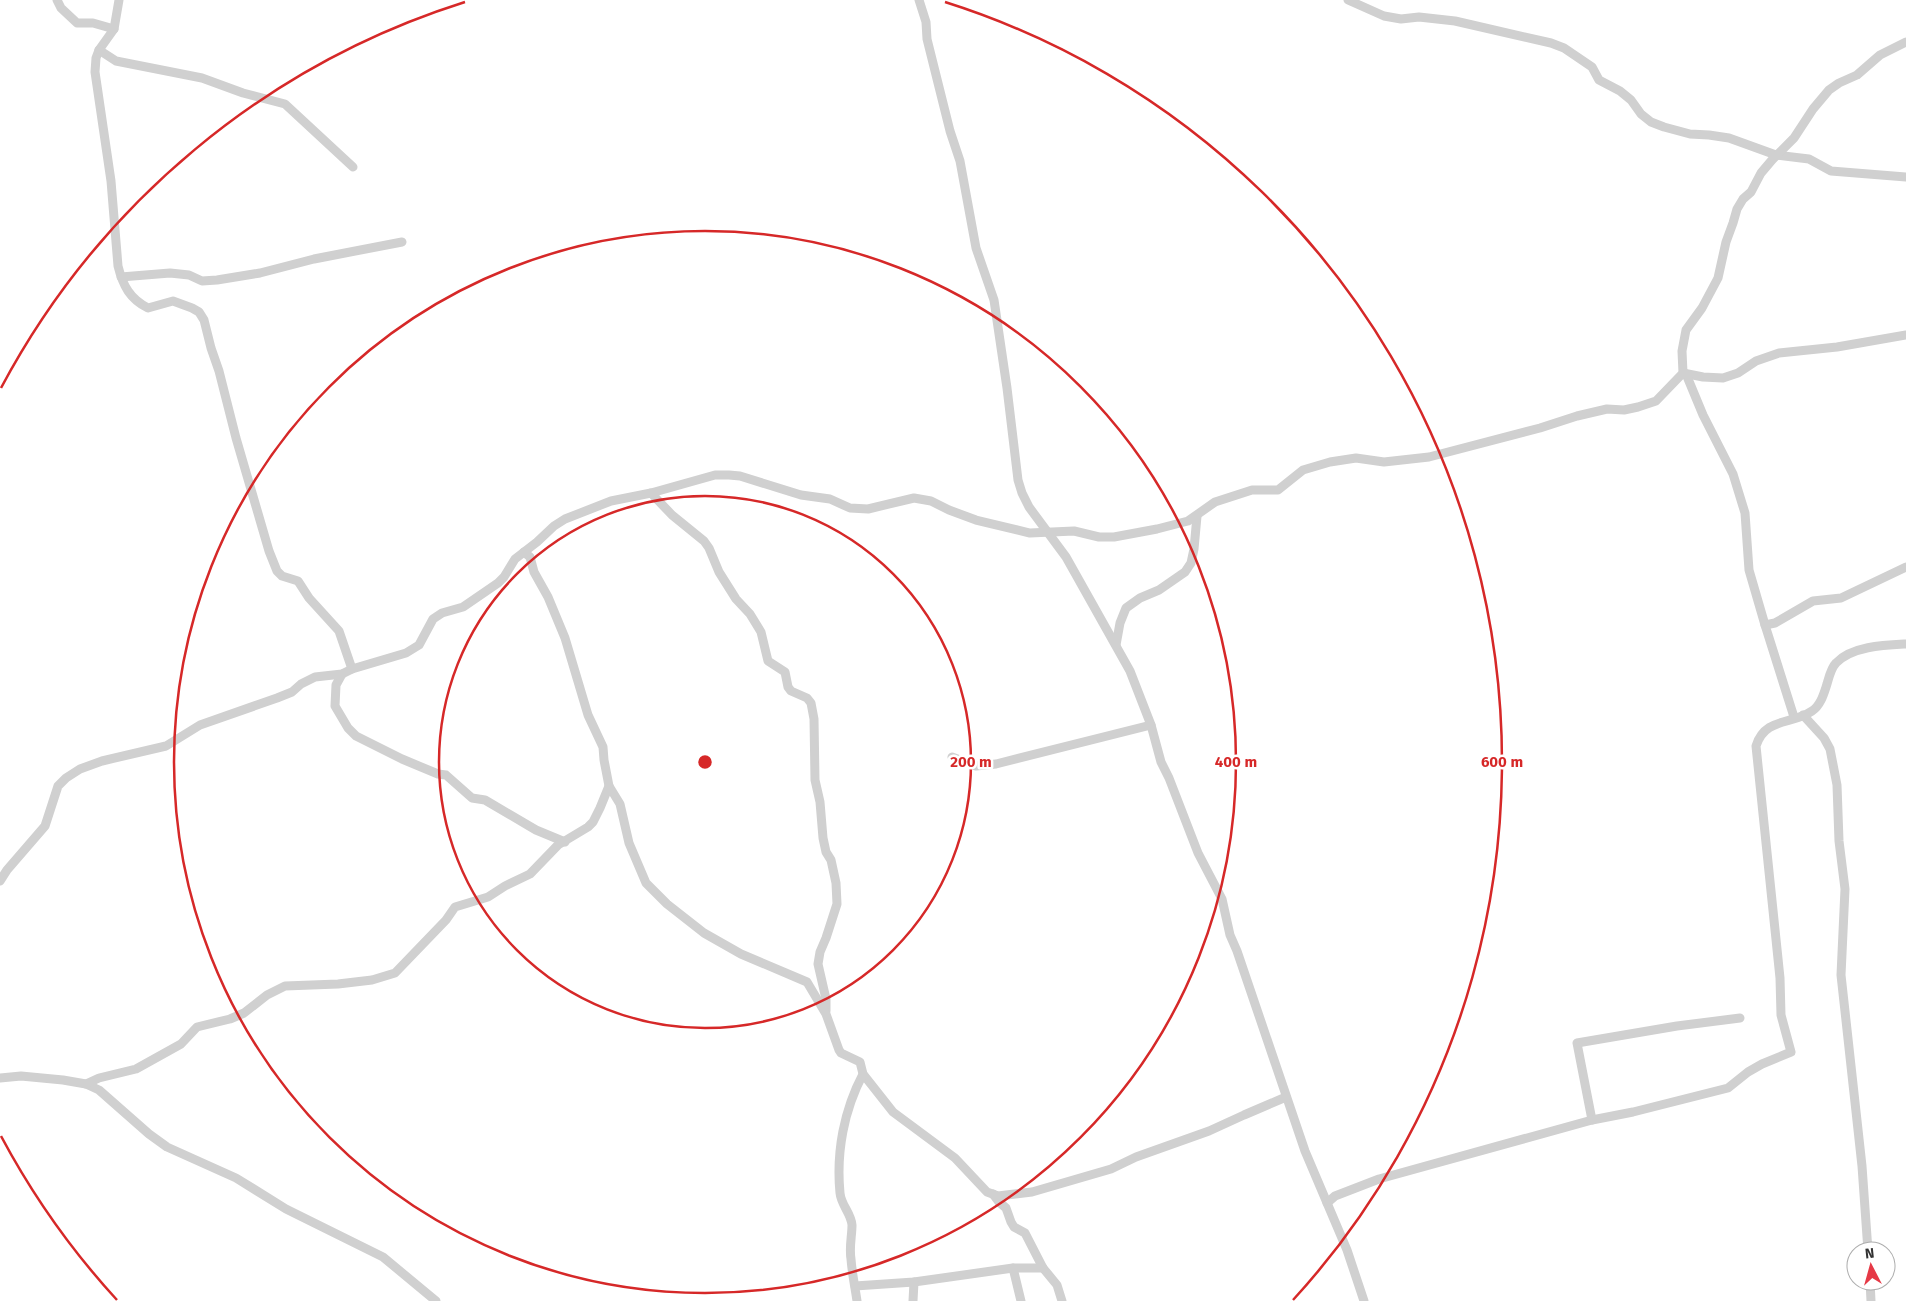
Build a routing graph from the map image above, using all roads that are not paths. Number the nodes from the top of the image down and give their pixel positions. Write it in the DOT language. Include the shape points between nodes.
graph roads {
  1 [pos="57,0"];
  2 [pos="120,0"];
  3 [pos="919,0"];
  4 [pos="1348,0"];
  5 [pos="114,29"];
  6 [pos="1906,42"];
  7 [pos="99,50"];
  8 [pos="1776,155"];
  9 [pos="353,167"];
  10 [pos="1906,177"];
  11 [pos="402,242"];
  12 [pos="121,277"];
  13 [pos="1906,335"];
  14 [pos="1684,373"];
  15 [pos="651,493"];
  16 [pos="1196,516"];
  17 [pos="1048,533"];
  18 [pos="524,552"];
  19 [pos="1906,567"];
  20 [pos="1765,625"];
  21 [pos="1906,644"];
  22 [pos="1116,645"];
  23 [pos="352,669"];
  24 [pos="342,674"];
  25 [pos="1798,716"];
  26 [pos="1151,725"];
  27 [pos="952,757"];
  28 [pos="609,786"];
  29 [pos="565,842"];
  30 [pos="0,881"];
  31 [pos="826,1014"];
  32 [pos="1740,1018"];
  33 [pos="864,1074"];
  34 [pos="0,1078"];
  35 [pos="86,1084"];
  36 [pos="1286,1097"];
  37 [pos="1592,1120"];
  38 [pos="992,1194"];
  39 [pos="1327,1203"];
  40 [pos="1867,1241"];
  41 [pos="1013,1268"];
  42 [pos="1043,1268"];
  43 [pos="914,1282"];
  44 [pos="855,1286"];
  45 [pos="436,1301"];
  46 [pos="856,1301"];
  47 [pos="913,1301"];
  48 [pos="1021,1301"];
  49 [pos="1062,1301"];
  50 [pos="1364,1301"];
  1 -- 5 [label="street" via="77,23 93,23"];
  2 -- 5 [label="street"];
  3 -- 17 [label="street" via="960,161 976,248 994,300 1018,480 1029,507"];
  4 -- 8 [label="street" via="1384,16 1455,21 1551,43 1592,66 1600,80 1626,96 1651,122 1680,132 1729,138"];
  5 -- 7 [label="street"];
  6 -- 8 [label="street" via="1880,55 1857,75 1834,86 1818,102 1794,138"];
  7 -- 9 [label="street" via="116,61 202,78 285,104"];
  7 -- 12 [label="street" via="95,72"];
  8 -- 10 [label="street" via="1809,159 1836,172"];
  8 -- 14 [label="street" via="1761,173 1752,192 1736,209 1718,278 1686,330 1682,351"];
  11 -- 12 [label="street" via="217,280 202,281 189,275 170,273"];
  12 -- 23 [label="street" via="127,291 148,308 173,301 183,303 199,312 204,320 277,571 282,576 298,580 309,598 340,631"];
  13 -- 14 [label="street" via="1837,348 1779,353 1722,378"];
  14 -- 16 [label="street" via="1656,401 1638,407 1607,409 1577,416 1429,457 1384,462 1356,458 1330,462 1303,470 1278,490 1252,490 1215,502"];
  14 -- 20 [label="street" via="1733,474 1745,513 1749,570"];
  15 -- 17 [label="street" via="729,474 801,495 830,499 850,508 868,509 914,498 930,501 976,520 1030,533"];
  15 -- 18 [label="street" via="611,501 565,519"];
  15 -- 31 [label="street" via="704,541 719,572 761,632 768,661 785,672 791,691 811,703 815,780 823,838 838,896 818,964"];
  16 -- 17 [label="street" via="1170,526 1114,537 1074,531"];
  16 -- 22 [label="street" via="1194,549 1188,568 1159,590 1126,608"];
  17 -- 22 [label="street" via="1066,557"];
  18 -- 23 [label="street" via="492,588 463,607 433,619 414,649"];
  18 -- 28 [label="street" via="530,557 565,638 588,715 603,746"];
  19 -- 20 [label="street" via="1841,598 1813,601 1771,625"];
  20 -- 25 [label="street"];
  21 -- 25 [label="street" via="1866,648 1836,662 1818,705"];
  22 -- 26 [label="street"];
  23 -- 24 [label="street"];
  24 -- 29 [label="street" via="336,685 335,706 356,736 446,775 472,798 484,799 536,830"];
  24 -- 30 [label="street" via="315,677 270,701 200,724 166,746 102,761 73,774 58,786 44,826"];
  25 -- 37 [label="street" via="1770,727 1758,739 1756,746 1781,1015 1791,1052 1748,1072 1728,1088"];
  25 -- 40 [label="street" via="1824,738 1830,750 1837,785 1845,890 1841,975"];
  26 -- 27 [label="street" via="996,764 976,766"];
  26 -- 36 [label="street" via="1161,762 1198,853 1222,899 1230,935"];
  28 -- 29 [label="street" via="593,822"];
  28 -- 31 [label="street" via="620,804 629,843 644,878 655,893 704,933 741,954 807,982"];
  29 -- 35 [label="street" via="530,874 488,897 456,907 395,973 372,980 286,986 267,995 244,1014 197,1027 181,1044 136,1068"];
  31 -- 33 [label="street" via="839,1050 860,1062"];
  32 -- 37 [label="street" via="1577,1043"];
  33 -- 38 [label="street" via="893,1112 955,1158"];
  33 -- 44 [label="street" via="849,1106 839,1150 840,1193 852,1224 850,1243"];
  34 -- 35 [label="street" via="21,1076"];
  35 -- 45 [label="street" via="107,1095 167,1148 220,1169 286,1209 378,1254"];
  36 -- 38 [label="street" via="1111,1169 1032,1192"];
  36 -- 39 [label="street"];
  37 -- 39 [label="street" via="1379,1179 1335,1196"];
  38 -- 42 [label="street" via="1006,1208 1014,1226 1025,1233"];
  39 -- 50 [label="street"];
  41 -- 42 [label="street"];
  41 -- 43 [label="street"];
  41 -- 48 [label="street"];
  42 -- 49 [label="street" via="1056,1285"];
  43 -- 44 [label="street"];
  43 -- 47 [label="street"];
  44 -- 46 [label="street"];
}
